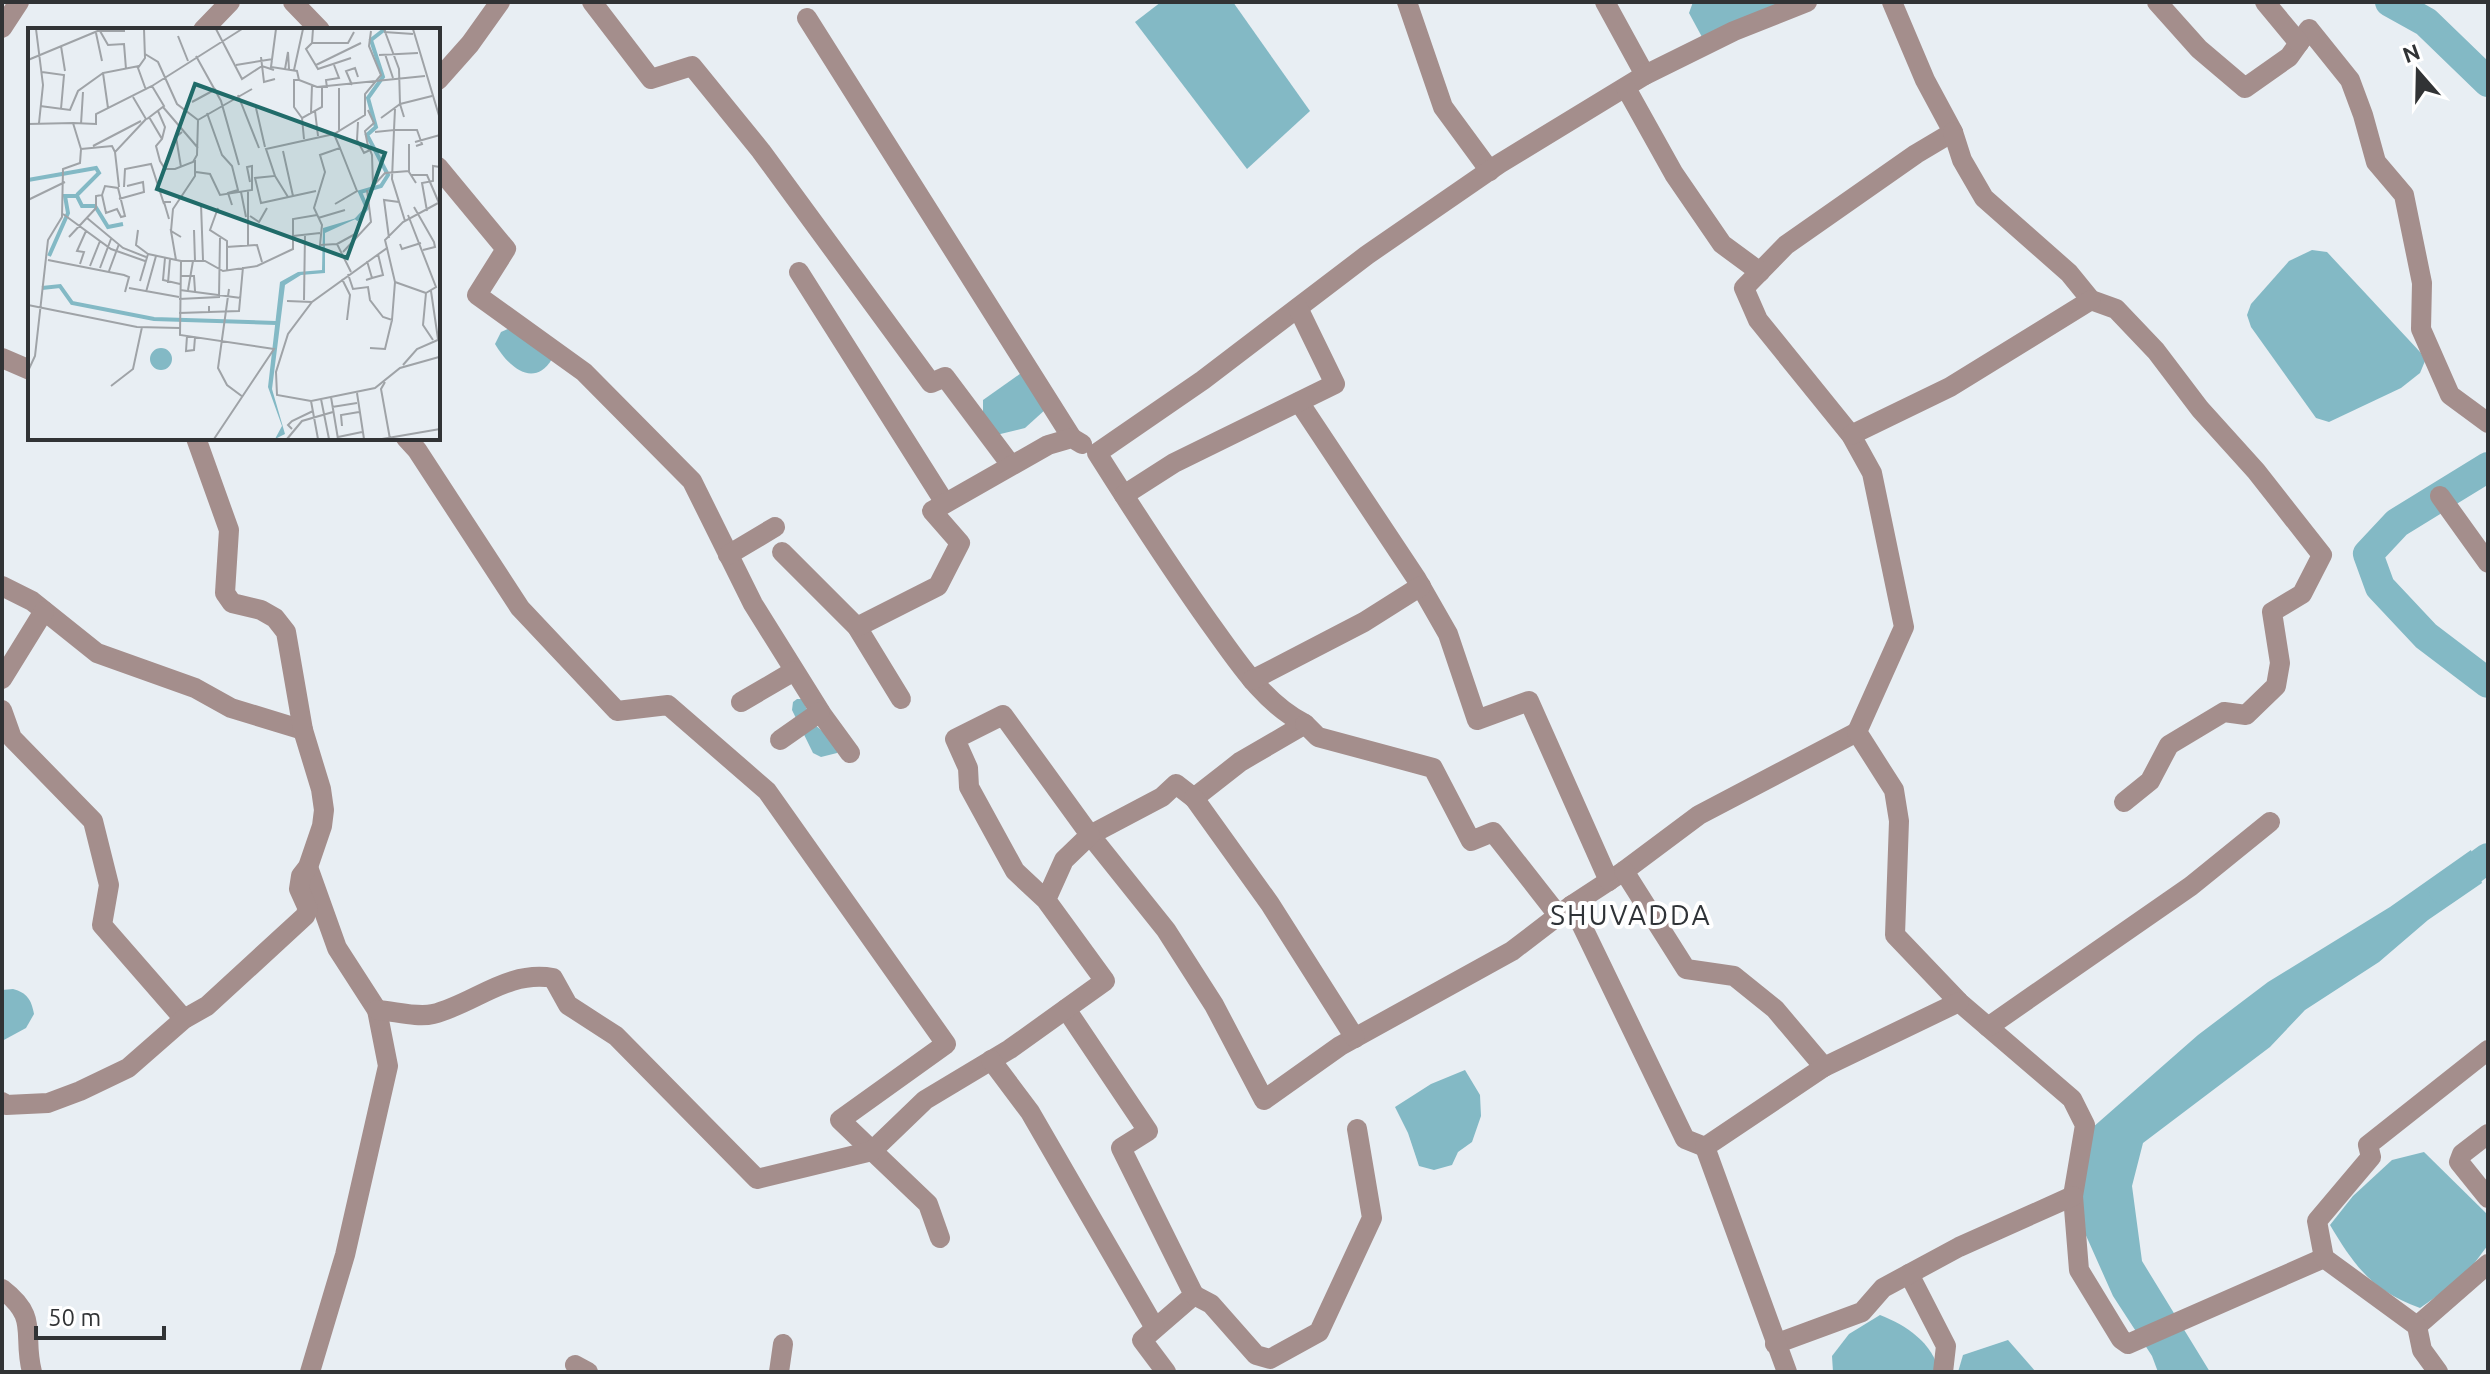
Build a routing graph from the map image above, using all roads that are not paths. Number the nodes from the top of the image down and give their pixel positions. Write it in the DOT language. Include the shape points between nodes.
graph roads {
  1 [pos="19,2"];
  2 [pos="230,2"];
  3 [pos="293,2"];
  4 [pos="500,2"];
  5 [pos="592,2"];
  6 [pos="1407,2"];
  7 [pos="1605,2"];
  8 [pos="1807,2"];
  9 [pos="1892,2"];
  10 [pos="2157,2"];
  11 [pos="2265,2"];
  12 [pos="807,18"];
  13 [pos="2,28"];
  14 [pos="205,28"];
  15 [pos="318,28"];
  16 [pos="2299,43"];
  17 [pos="1645,75"];
  18 [pos="440,78"];
  19 [pos="1626,88"];
  20 [pos="1953,132"];
  21 [pos="440,169"];
  22 [pos="1490,171"];
  23 [pos="799,272"];
  24 [pos="1760,272"];
  25 [pos="2091,300"];
  26 [pos="1298,308"];
  27 [pos="2,358"];
  28 [pos="28,369"];
  29 [pos="1299,402"];
  30 [pos="2488,423"];
  31 [pos="1851,435"];
  32 [pos="1072,438"];
  33 [pos="197,440"];
  34 [pos="408,440"];
  35 [pos="1097,453"];
  36 [pos="1011,465"];
  37 [pos="1124,495"];
  38 [pos="2440,496"];
  39 [pos="945,503"];
  40 [pos="775,527"];
  41 [pos="782,552"];
  42 [pos="728,555"];
  43 [pos="2488,563"];
  44 [pos="2,586"];
  45 [pos="1421,586"];
  46 [pos="44,611"];
  47 [pos="857,627"];
  48 [pos="794,671"];
  49 [pos="2,679"];
  50 [pos="1252,680"];
  51 [pos="901,699"];
  52 [pos="741,702"];
  53 [pos="2,710"];
  54 [pos="820,712"];
  55 [pos="1305,724"];
  56 [pos="303,730"];
  57 [pos="1857,732"];
  58 [pos="780,740"];
  59 [pos="850,753"];
  60 [pos="1194,798"];
  61 [pos="2124,802"];
  62 [pos="2270,822"];
  63 [pos="1090,835"];
  64 [pos="308,867"];
  65 [pos="1616,876"];
  66 [pos="1046,900"];
  67 [pos="1565,910"];
  68 [pos="1959,1002"];
  69 [pos="1066,1009"];
  70 [pos="377,1010"];
  71 [pos="184,1019"];
  72 [pos="1988,1027"];
  73 [pos="1355,1038"];
  74 [pos="2488,1050"];
  75 [pos="991,1060"];
  76 [pos="1824,1067"];
  77 [pos="2,1102"];
  78 [pos="1357,1129"];
  79 [pos="2488,1134"];
  80 [pos="1705,1147"];
  81 [pos="872,1151"];
  82 [pos="2073,1196"];
  83 [pos="2488,1198"];
  84 [pos="940,1238"];
  85 [pos="2324,1258"];
  86 [pos="2487,1268"];
  87 [pos="1909,1274"];
  88 [pos="2,1289"];
  89 [pos="1194,1295"];
  90 [pos="2417,1326"];
  91 [pos="1155,1328"];
  92 [pos="783,1344"];
  93 [pos="1775,1344"];
  94 [pos="32,1372"];
  95 [pos="310,1372"];
  96 [pos="779,1372"];
  97 [pos="1166,1372"];
  98 [pos="1787,1372"];
  99 [pos="1943,1372"];
  100 [pos="2438,1372"];
  1 -- 13 [label="street"];
  2 -- 14 [label="street"];
  3 -- 15 [label="street"];
  4 -- 18 [label="street"];
  5 -- 36 [label="street" via="651,79 692,66 931,383 945,377"];
  6 -- 22 [label="street" via="1443,107"];
  7 -- 17 [label="street"];
  8 -- 17 [label="street"];
  9 -- 20 [label="street"];
  10 -- 16 [label="street" via="2199,49 2245,88 2289,57"];
  11 -- 16 [label="street"];
  12 -- 32 [label="street"];
  16 -- 30 [label="street" via="2309,29 2350,80 2376,162 2404,195 2422,283 2421,329 2450,395"];
  17 -- 19 [label="street"];
  19 -- 22 [label="street"];
  19 -- 24 [label="street" via="1674,174 1722,244"];
  20 -- 24 [label="street" via="1786,245"];
  20 -- 25 [label="street" via="1984,198 2069,273"];
  21 -- 42 [label="street" via="506,249 477,295 584,372 692,481"];
  22 -- 26 [label="street"];
  23 -- 39 [label="street"];
  24 -- 31 [label="street" via="1744,288 1758,320"];
  25 -- 31 [label="street" via="1950,387"];
  25 -- 61 [label="street" via="2116,309 2156,351 2322,555 2302,594 2272,612 2280,663 2276,686 2246,715 2224,712 2169,745 2150,781"];
  26 -- 29 [label="street" via="1335,384"];
  26 -- 35 [label="street"];
  27 -- 28 [label="street"];
  29 -- 37 [label="street" via="1174,463"];
  29 -- 45 [label="street"];
  31 -- 57 [label="street" via="1872,473 1904,627"];
  32 -- 35 [label="street"];
  32 -- 36 [label="street"];
  33 -- 56 [label="street" via="229,530 225,593 232,603 275,618 286,632"];
  34 -- 81 [label="street" via="520,608 617,711 668,705 767,791 946,1044 840,1120"];
  35 -- 37 [label="street"];
  36 -- 39 [label="street"];
  37 -- 50 [label="street"];
  38 -- 43 [label="street"];
  39 -- 47 [label="street" via="932,511 960,543 938,586"];
  40 -- 42 [label="street"];
  41 -- 47 [label="street"];
  42 -- 48 [label="street"];
  44 -- 46 [label="street"];
  45 -- 50 [label="street"];
  45 -- 65 [label="street" via="1448,634 1477,720 1529,701"];
  46 -- 49 [label="street"];
  46 -- 56 [label="street" via="97,653 195,688 231,708"];
  47 -- 51 [label="street"];
  48 -- 52 [label="street"];
  48 -- 54 [label="street"];
  50 -- 55 [label="street"];
  53 -- 71 [label="street" via="12,738 93,821 109,885 102,925"];
  54 -- 58 [label="street"];
  54 -- 59 [label="street"];
  55 -- 60 [label="street" via="1240,762"];
  55 -- 67 [label="street" via="1318,737 1433,768 1471,841 1493,832"];
  56 -- 64 [label="street" via="324,810"];
  57 -- 65 [label="street" via="1699,815"];
  57 -- 68 [label="street" via="1894,790 1899,821 1895,935"];
  60 -- 63 [label="street" via="1176,784 1162,797"];
  60 -- 73 [label="street" via="1270,904"];
  62 -- 72 [label="street" via="2191,886"];
  63 -- 66 [label="street" via="1064,860"];
  63 -- 66 [label="street" via="1003,715 955,739 968,768 969,787 1015,871"];
  63 -- 73 [label="street" via="1166,930 1264,1100"];
  64 -- 70 [label="street" via="337,948"];
  64 -- 71 [label="street" via="299,889 308,909 305,916 207,1006"];
  65 -- 67 [label="street"];
  65 -- 76 [label="street" via="1686,969 1734,976 1775,1009"];
  66 -- 69 [label="street" via="1105,981"];
  67 -- 73 [label="street" via="1512,951"];
  67 -- 80 [label="street" via="1685,1139"];
  68 -- 72 [label="street"];
  68 -- 76 [label="street"];
  69 -- 75 [label="street"];
  69 -- 89 [label="street" via="1148,1131 1121,1148"];
  70 -- 81 [label="street" via="432,1015 497,986 536,975 553,978 568,1005 616,1036 757,1179"];
  70 -- 95 [label="street" via="388,1066 345,1255"];
  71 -- 77 [label="street" via="128,1068 80,1091 48,1103"];
  72 -- 82 [label="street" via="2072,1099 2085,1125"];
  74 -- 85 [label="street" via="2368,1145 2371,1157 2317,1221"];
  75 -- 81 [label="street" via="925,1100"];
  75 -- 91 [label="street" via="1030,1112"];
  76 -- 80 [label="street"];
  78 -- 89 [label="street" via="1372,1218 1319,1332 1270,1359 1256,1355 1211,1304"];
  79 -- 83 [label="street" via="2459,1162"];
  80 -- 93 [label="street"];
  81 -- 84 [label="street" via="928,1204"];
  82 -- 85 [label="street" via="2079,1270 2128,1344"];
  82 -- 87 [label="street"];
  85 -- 90 [label="street"];
  86 -- 90 [label="street"];
  87 -- 93 [label="street" via="1883,1288 1862,1312"];
  87 -- 99 [label="street" via="1946,1346"];
  88 -- 94 [label="street" via="18,1301 29,1328"];
  89 -- 91 [label="street"];
  90 -- 100 [label="street" via="2422,1350"];
  91 -- 97 [label="street" via="1142,1340"];
  92 -- 96 [label="street"];
  93 -- 98 [label="street"];
}
